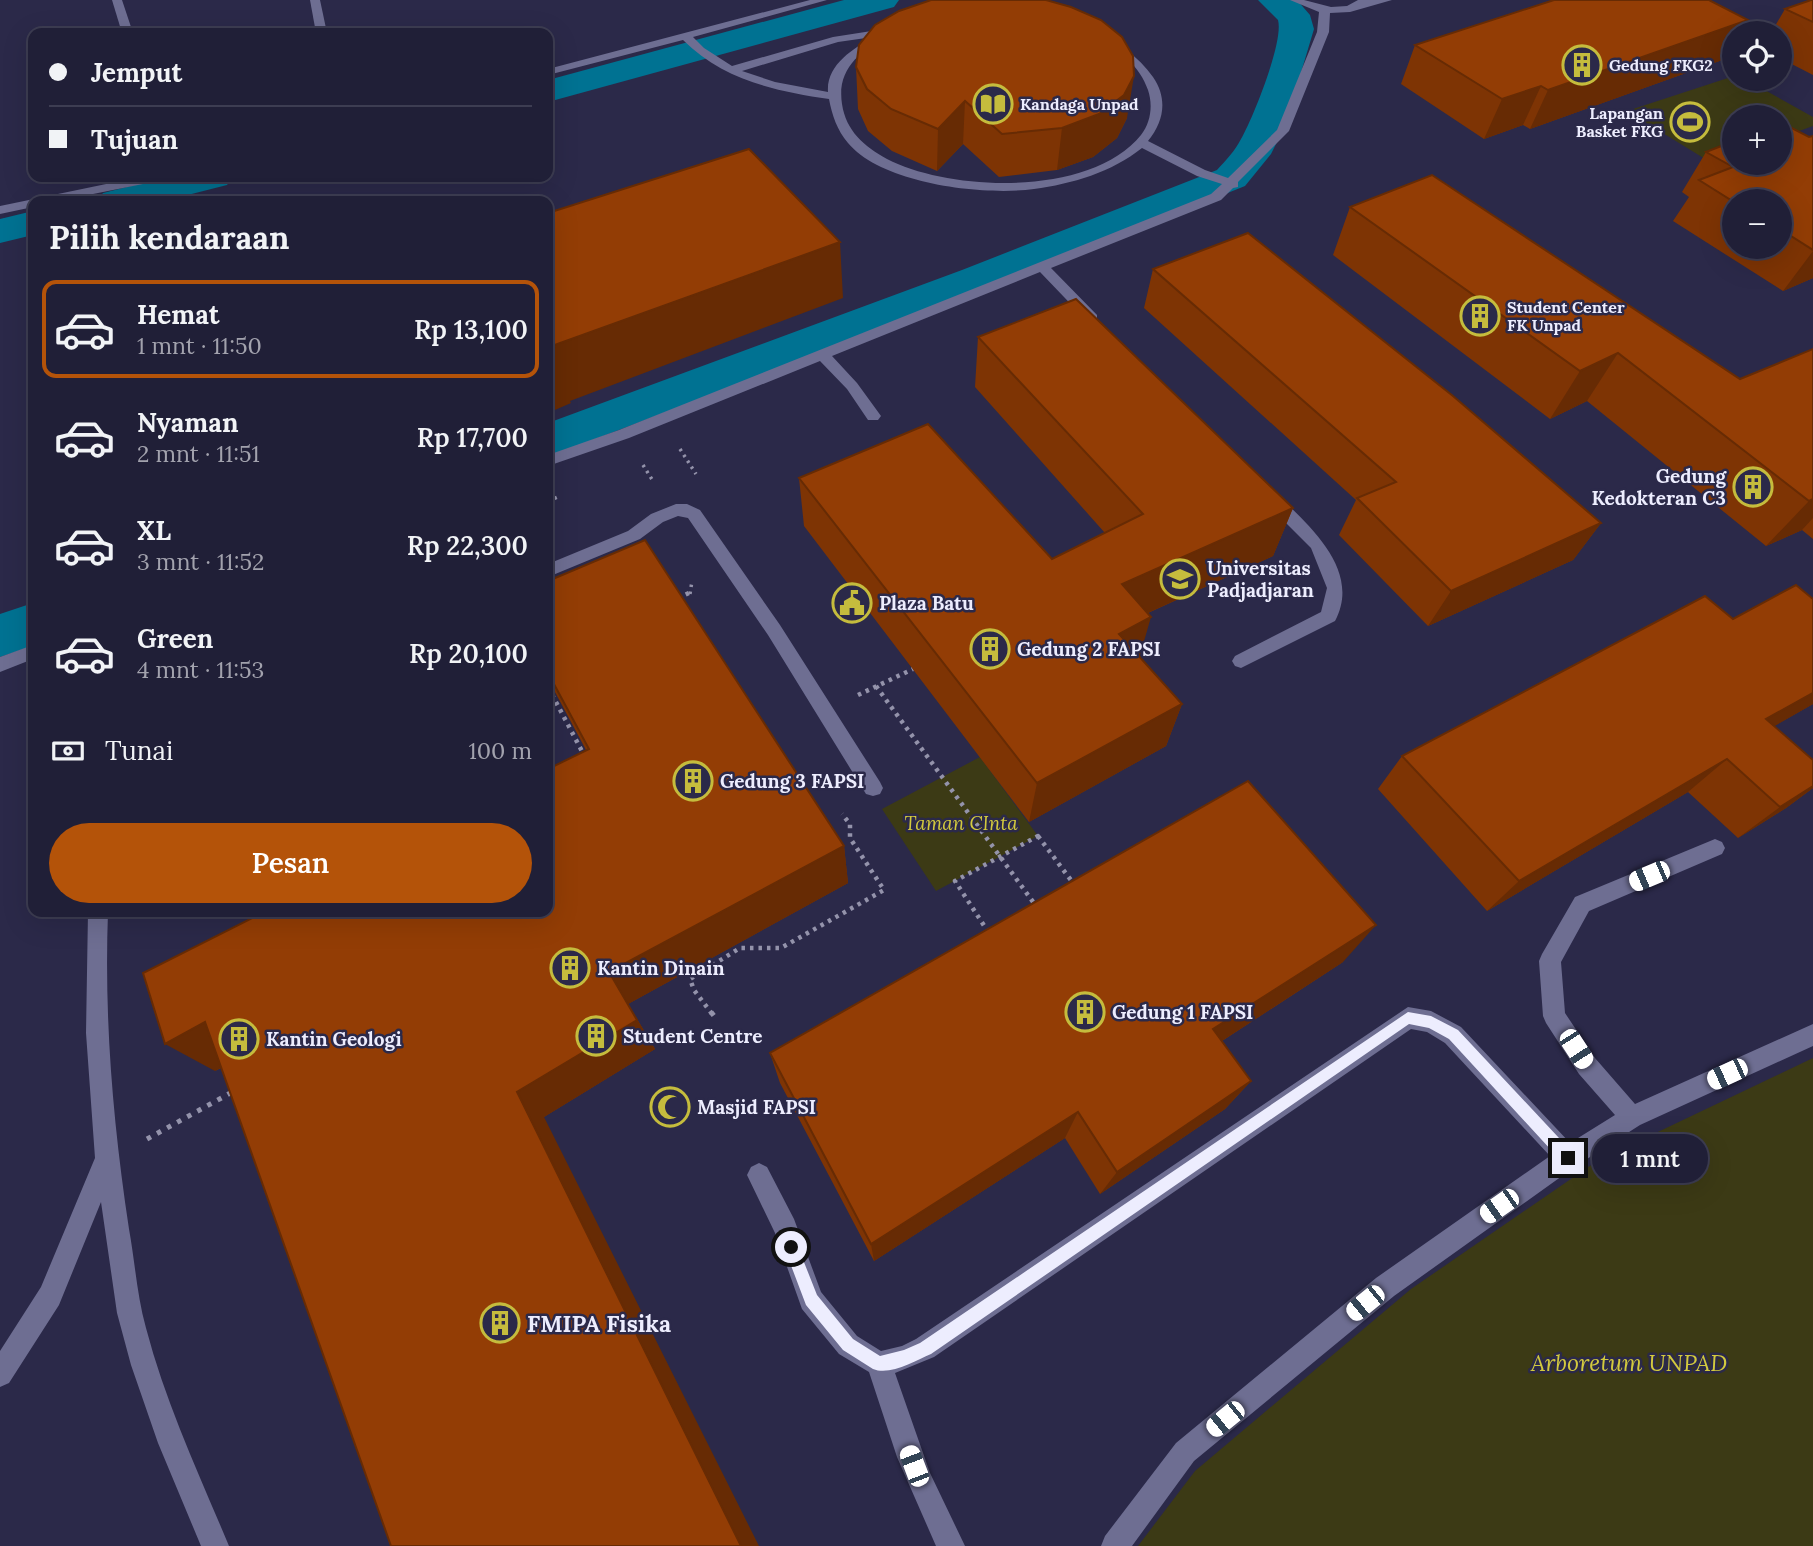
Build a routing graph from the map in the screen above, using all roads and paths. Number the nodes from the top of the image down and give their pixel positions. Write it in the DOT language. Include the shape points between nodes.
graph roads {
  1 [pos="117,0"];
  2 [pos="315,0"];
  3 [pos="822,0"];
  4 [pos="1295,0"];
  5 [pos="1387,0"];
  6 [pos="1363,2"];
  7 [pos="1325,10"];
  8 [pos="126,28"];
  9 [pos="321,28"];
  10 [pos="893,31"];
  11 [pos="689,39"];
  12 [pos="732,70"];
  13 [pos="553,71"];
  14 [pos="831,96"];
  15 [pos="1141,142"];
  16 [pos="133,182"];
  17 [pos="1233,184"];
  18 [pos="65,196"];
  19 [pos="28,204"];
  20 [pos="0,209"];
  21 [pos="1042,266"];
  22 [pos="1104,329"];
  23 [pos="822,354"];
  24 [pos="873,415"];
  25 [pos="681,451"];
  26 [pos="553,459"];
  27 [pos="643,465"];
  28 [pos="653,482"];
  29 [pos="704,485"];
  30 [pos="1259,486"];
  31 [pos="553,569"];
  32 [pos="688,575"];
  33 [pos="678,605"];
  34 [pos="28,654"];
  35 [pos="1241,660"];
  36 [pos="0,665"];
  37 [pos="913,669"];
  38 [pos="876,686"];
  39 [pos="553,696"];
  40 [pos="851,698"];
  41 [pos="586,758"];
  42 [pos="873,788"];
  43 [pos="848,808"];
  44 [pos="850,838"];
  45 [pos="844,842"];
  46 [pos="1715,848"];
  47 [pos="1000,858"];
  48 [pos="98,917"];
  49 [pos="1046,919"];
  50 [pos="694,960"];
  51 [pos="683,967"];
  52 [pos="701,972"];
  53 [pos="690,979"];
  54 [pos="714,1016"];
  55 [pos="1813,1035"];
  56 [pos="242,1086"];
  57 [pos="1632,1117"];
  58 [pos="1568,1158"];
  59 [pos="107,1160"];
  60 [pos="759,1175"];
  61 [pos="879,1364"];
  62 [pos="0,1374"];
  63 [pos="215,1546"];
  64 [pos="951,1546"];
  65 [pos="1115,1546"];
  1 -- 8 [label="lane"];
  2 -- 9 [label="lane"];
  3 -- 11 [label="lane"];
  4 -- 7 [label="lane"];
  5 -- 6 [label="lane"];
  6 -- 7 [label="lane"];
  7 -- 17 [label="lane" via="1323,32 1283,131"];
  10 -- 12 [label="lane" via="837,39"];
  10 -- 14 [label="lane" via="847,59 834,77"];
  10 -- 15 [label="lane" via="930,21 1014,17 1092,35 1123,52 1145,72 1156,95 1156,119"];
  11 -- 12 [label="lane" via="719,65"];
  11 -- 13 [label="lane"];
  12 -- 14 [label="lane" via="782,89"];
  14 -- 15 [label="lane" via="856,145 888,164 930,179 1028,186 1075,178 1113,162"];
  15 -- 17 [label="lane"];
  16 -- 18 [label="lane"];
  17 -- 21 [label="lane" via="1216,197"];
  19 -- 20 [label="lane"];
  21 -- 22 [label="lane"];
  21 -- 23 [label="lane"];
  23 -- 24 [label="lane"];
  23 -- 26 [label="lane"];
  25 -- 29 [label="path"];
  27 -- 28 [label="path"];
  30 -- 35 [label="lane" via="1318,545 1336,588 1329,616"];
  31 -- 42 [label="lane" via="634,535 676,510 694,514 774,630"];
  32 -- 33 [label="path" via="693,583 691,593 674,599"];
  34 -- 36 [label="lane"];
  37 -- 38 [label="path"];
  38 -- 40 [label="path"];
  38 -- 47 [label="path"];
  39 -- 41 [label="path"];
  43 -- 44 [label="path" via="841,813 850,824"];
  44 -- 45 [label="path"];
  44 -- 52 [label="path" via="884,890 781,948 740,948"];
  46 -- 57 [label="lane" via="1582,904 1550,961 1553,1016 1587,1066"];
  47 -- 49 [label="path"];
  47 -- 49 [label="path" via="1038,836 1085,899"];
  47 -- 49 [label="path" via="955,881 998,947"];
  48 -- 59 [label="lane" via="97,1040"];
  50 -- 52 [label="path"];
  51 -- 53 [label="path"];
  52 -- 53 [label="path"];
  53 -- 54 [label="path"];
  55 -- 57 [label="lane"];
  56 -- 59 [label="path"];
  57 -- 58 [label="lane"];
  58 -- 61 [label="lane" via="1453,1035 1431,1022 1408,1018 925,1348"];
  58 -- 65 [label="lane" via="1385,1287 1185,1452"];
  59 -- 62 [label="lane" via="50,1296"];
  59 -- 63 [label="lane" via="135,1335 164,1427"];
  60 -- 61 [label="lane" via="785,1228 811,1300 848,1345"];
  61 -- 64 [label="lane" via="929,1506"];
}
